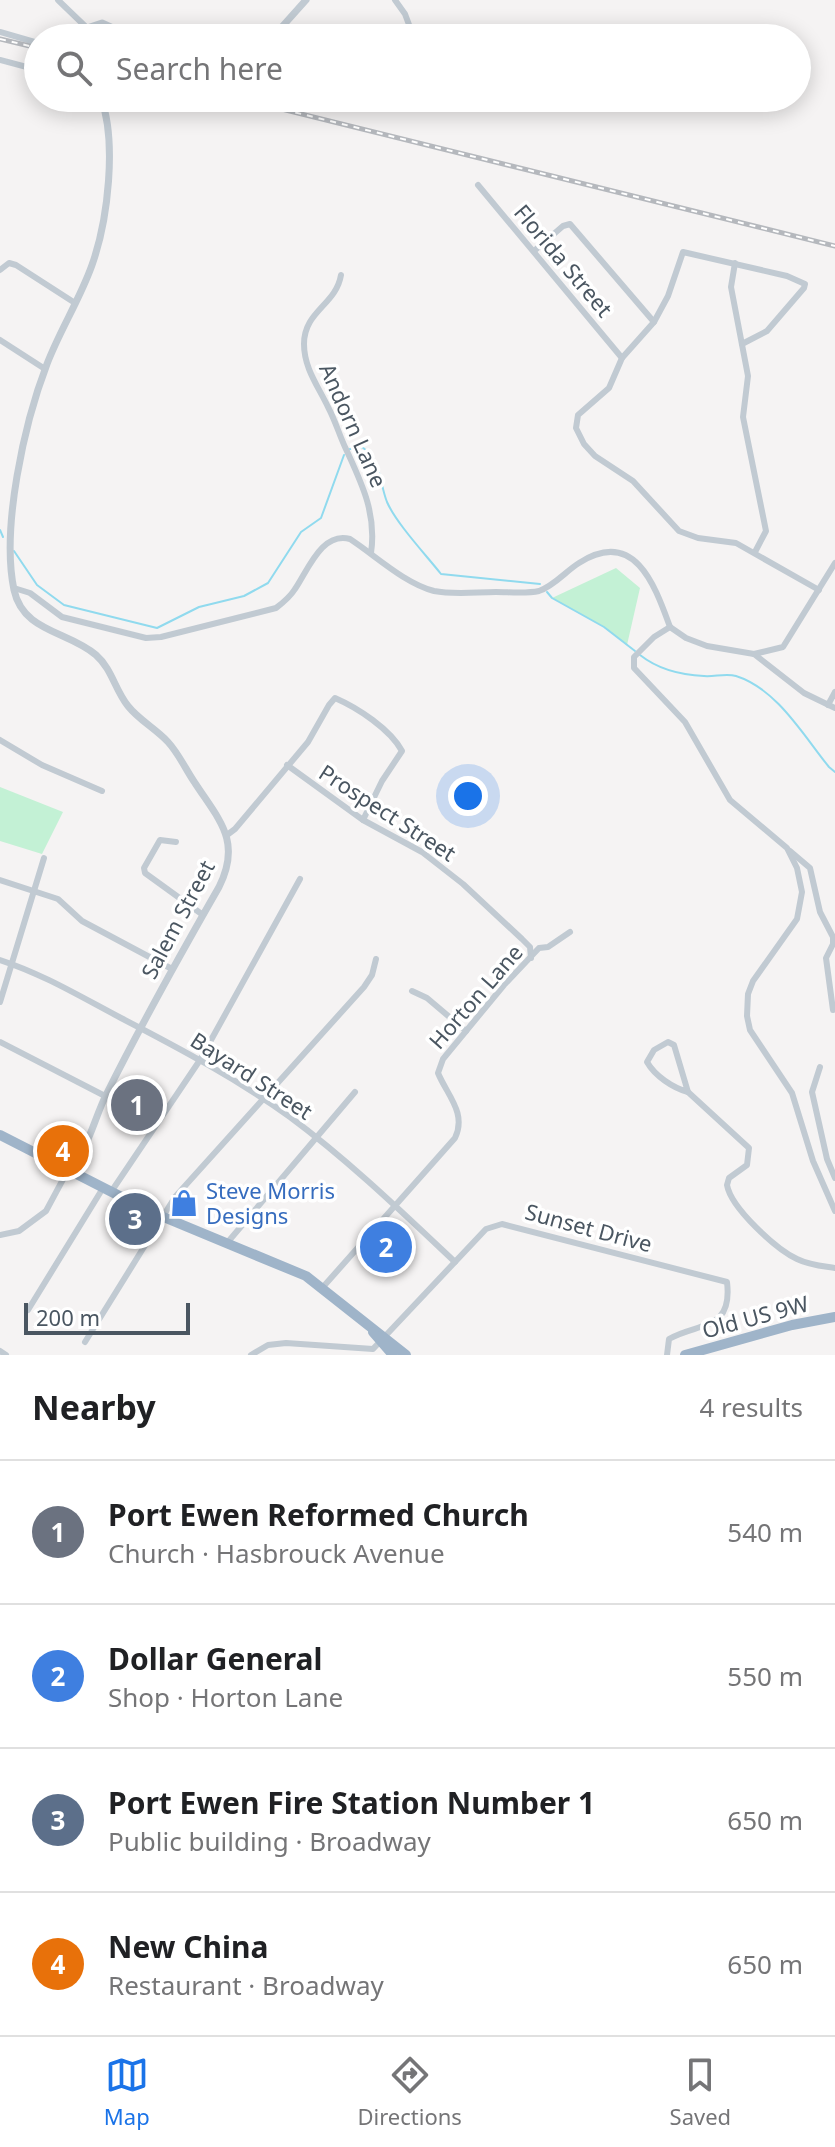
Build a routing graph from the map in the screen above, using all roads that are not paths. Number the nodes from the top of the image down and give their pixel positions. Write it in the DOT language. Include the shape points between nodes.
graph roads {
  1 [pos="58,0"];
  2 [pos="306,0"];
  3 [pos="395,0"];
  4 [pos="83,24"];
  5 [pos="285,24"];
  6 [pos="409,24"];
  7 [pos="0,32"];
  8 [pos="24,39"];
  9 [pos="0,60"];
  10 [pos="24,66"];
  11 [pos="105,112"];
  12 [pos="478,185"];
  13 [pos="534,251"];
  14 [pos="735,263"];
  15 [pos="0,270"];
  16 [pos="341,275"];
  17 [pos="75,303"];
  18 [pos="654,322"];
  19 [pos="0,340"];
  20 [pos="742,344"];
  21 [pos="622,358"];
  22 [pos="45,369"];
  23 [pos="755,552"];
  24 [pos="371,553"];
  25 [pos="835,563"];
  26 [pos="14,588"];
  27 [pos="819,590"];
  28 [pos="670,627"];
  29 [pos="754,654"];
  30 [pos="835,692"];
  31 [pos="831,706"];
  32 [pos="0,740"];
  33 [pos="287,765"];
  34 [pos="102,791"];
  35 [pos="363,820"];
  36 [pos="227,835"];
  37 [pos="176,842"];
  38 [pos="787,848"];
  39 [pos="44,858"];
  40 [pos="300,879"];
  41 [pos="0,880"];
  42 [pos="34,891"];
  43 [pos="203,915"];
  44 [pos="570,932"];
  45 [pos="531,958"];
  46 [pos="376,959"];
  47 [pos="0,960"];
  48 [pos="12,964"];
  49 [pos="172,969"];
  50 [pos="412,991"];
  51 [pos="0,1002"];
  52 [pos="833,1010"];
  53 [pos="141,1028"];
  54 [pos="466,1031"];
  55 [pos="0,1042"];
  56 [pos="200,1060"];
  57 [pos="820,1067"];
  58 [pos="355,1092"];
  59 [pos="688,1092"];
  60 [pos="105,1096"];
  61 [pos="262,1099"];
  62 [pos="0,1135"];
  63 [pos="316,1138"];
  64 [pos="835,1148"];
  65 [pos="825,1151"];
  66 [pos="68,1170"];
  67 [pos="835,1178"];
  68 [pos="107,1190"];
  69 [pos="395,1207"];
  70 [pos="835,1211"];
  71 [pos="162,1217"];
  72 [pos="0,1235"];
  73 [pos="227,1243"];
  74 [pos="455,1262"];
  75 [pos="835,1268"];
  76 [pos="323,1287"];
  77 [pos="28,1310"];
  78 [pos="835,1317"];
  79 [pos="383,1340"];
  80 [pos="85,1342"];
  81 [pos="0,1351"];
  82 [pos="6,1355"];
  83 [pos="251,1355"];
  84 [pos="393,1355"];
  85 [pos="406,1355"];
  86 [pos="667,1355"];
  87 [pos="685,1355"];
  1 -- 4 [label="street"];
  2 -- 5 [label="street"];
  3 -- 6 [label="street"];
  7 -- 8 [label="street"];
  9 -- 10 [label="street"];
  11 -- 17 [label="street, Salem Street" via="110,143 98,248"];
  12 -- 13 [label="street, Florida Street"];
  13 -- 18 [label="street" via="570,224"];
  13 -- 21 [label="street, Florida Street"];
  14 -- 18 [label="street" via="683,252"];
  14 -- 20 [label="street" via="731,287"];
  14 -- 20 [label="street" via="804,283 767,331"];
  15 -- 17 [label="street" via="12,263"];
  16 -- 24 [label="street, Andorn Lane" via="337,292 309,321 304,351 370,503"];
  17 -- 22 [label="street, Salem Street"];
  18 -- 21 [label="street"];
  19 -- 22 [label="street"];
  20 -- 23 [label="street" via="748,376 743,417 766,531"];
  21 -- 23 [label="street" via="609,388 578,415 576,428 584,444 633,481 684,534 723,539"];
  22 -- 26 [label="street, Salem Street" via="13,504 9,540"];
  23 -- 27 [label="street"];
  24 -- 26 [label="street" via="346,537 335,539 313,558 291,595 276,608 161,637 137,637 62,617"];
  24 -- 28 [label="street" via="430,590 456,593 538,591 593,555 622,554 651,578"];
  25 -- 27 [label="street"];
  26 -- 36 [label="street, Salem Street" via="32,621 104,662 128,707 174,749"];
  27 -- 29 [label="street" via="783,647"];
  28 -- 29 [label="street" via="707,646"];
  28 -- 38 [label="street" via="634,657 634,668 685,722 730,800"];
  29 -- 31 [label="street"];
  30 -- 31 [label="street"];
  32 -- 34 [label="street"];
  33 -- 35 [label="street, Prospect Street"];
  33 -- 35 [label="street" via="335,698 381,728 401,753"];
  33 -- 36 [label="street"];
  35 -- 45 [label="street, Prospect Street" via="444,869 530,947"];
  36 -- 43 [label="street, Salem Street" via="228,866"];
  37 -- 43 [label="street" via="160,840 145,873"];
  38 -- 52 [label="street" via="810,868 817,903 833,937 826,958"];
  38 -- 70 [label="street" via="802,892 797,919 753,981 747,1016 750,1030 792,1093"];
  39 -- 42 [label="street"];
  40 -- 56 [label="street"];
  41 -- 42 [label="street"];
  42 -- 48 [label="street"];
  42 -- 49 [label="street" via="58,899 82,921"];
  43 -- 49 [label="street, Salem Street"];
  44 -- 45 [label="street, Horton Lane"];
  45 -- 54 [label="street, Horton Lane"];
  46 -- 61 [label="street" via="364,987"];
  47 -- 48 [label="street, Bayard Street"];
  48 -- 51 [label="street"];
  48 -- 53 [label="street, Bayard Street"];
  49 -- 53 [label="street, Salem Street"];
  50 -- 54 [label="street"];
  53 -- 56 [label="street, Bayard Street"];
  53 -- 60 [label="street, Salem Street"];
  54 -- 69 [label="street, Horton Lane" via="438,1068 459,1115 458,1133"];
  55 -- 60 [label="street"];
  56 -- 61 [label="street, Bayard Street"];
  56 -- 68 [label="street"];
  57 -- 65 [label="street" via="812,1092"];
  58 -- 63 [label="street"];
  59 -- 59 [label="street" via="649,1067 649,1056 661,1044 674,1045"];
  59 -- 75 [label="street" via="749,1148 747,1165 727,1185 737,1206 795,1258"];
  60 -- 66 [label="street, Salem Street" via="78,1160"];
  61 -- 63 [label="street, Bayard Street"];
  61 -- 71 [label="street"];
  62 -- 66 [label="highway"];
  63 -- 69 [label="street, Bayard Street"];
  63 -- 73 [label="street"];
  64 -- 65 [label="street"];
  65 -- 67 [label="street"];
  66 -- 68 [label="highway"];
  66 -- 72 [label="street" via="49,1206 19,1231"];
  68 -- 71 [label="highway"];
  68 -- 77 [label="street"];
  69 -- 74 [label="street, Bayard Street"];
  69 -- 76 [label="street, Horton Lane"];
  71 -- 73 [label="highway"];
  71 -- 80 [label="street"];
  73 -- 76 [label="highway"];
  74 -- 79 [label="street, Sunset Drive"];
  74 -- 86 [label="street, Sunset Drive" via="486,1229 502,1224 727,1282 720,1317 669,1339"];
  76 -- 79 [label="highway"];
  78 -- 87 [label="highway, Old US 9W"];
  79 -- 83 [label="street" via="367,1350 286,1343"];
  79 -- 84 [label="highway"];
  79 -- 85 [label="highway"];
  81 -- 82 [label="street"];
}
